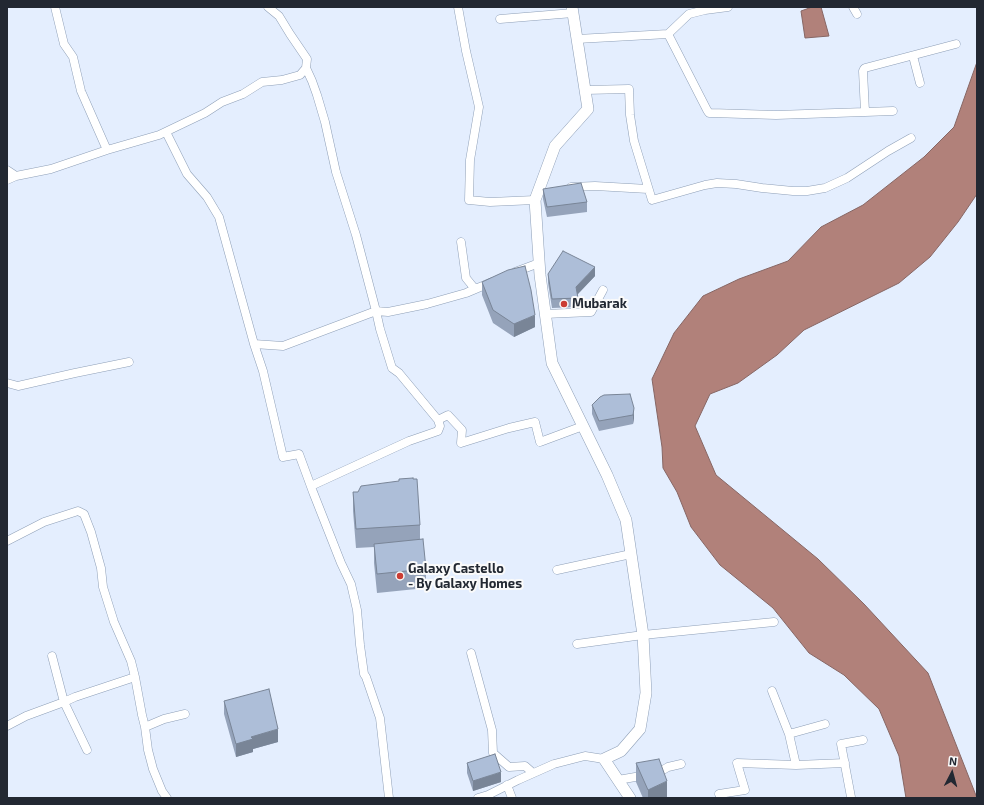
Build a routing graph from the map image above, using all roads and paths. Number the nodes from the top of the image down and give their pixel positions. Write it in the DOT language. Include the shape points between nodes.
graph roads {
  1 [pos="54,7"];
  2 [pos="268,7"];
  3 [pos="458,7"];
  4 [pos="728,7"];
  5 [pos="573,10"];
  6 [pos="500,19"];
  7 [pos="668,34"];
  8 [pos="577,39"];
  9 [pos="956,44"];
  10 [pos="913,56"];
  11 [pos="306,68"];
  12 [pos="920,83"];
  13 [pos="585,90"];
  14 [pos="893,111"];
  15 [pos="865,112"];
  16 [pos="166,132"];
  17 [pos="912,138"];
  18 [pos="107,150"];
  19 [pos="7,170"];
  20 [pos="16,176"];
  21 [pos="7,180"];
  22 [pos="560,188"];
  23 [pos="648,189"];
  24 [pos="535,200"];
  25 [pos="461,242"];
  26 [pos="539,262"];
  27 [pos="510,274"];
  28 [pos="496,280"];
  29 [pos="475,289"];
  30 [pos="603,290"];
  31 [pos="376,311"];
  32 [pos="545,314"];
  33 [pos="254,344"];
  34 [pos="129,362"];
  35 [pos="7,383"];
  36 [pos="438,420"];
  37 [pos="583,426"];
  38 [pos="311,486"];
  39 [pos="7,541"];
  40 [pos="631,554"];
  41 [pos="557,570"];
  42 [pos="774,622"];
  43 [pos="643,635"];
  44 [pos="577,644"];
  45 [pos="471,653"];
  46 [pos="52,656"];
  47 [pos="134,677"];
  48 [pos="772,691"];
  49 [pos="64,702"];
  50 [pos="185,714"];
  51 [pos="825,724"];
  52 [pos="7,726"];
  53 [pos="145,727"];
  54 [pos="789,734"];
  55 [pos="863,740"];
  56 [pos="87,750"];
  57 [pos="604,759"];
  58 [pos="682,764"];
  59 [pos="845,764"];
  60 [pos="796,765"];
  61 [pos="533,773"];
  62 [pos="618,780"];
  63 [pos="507,786"];
  64 [pos="850,797"];
  65 [pos="167,798"];
  66 [pos="389,798"];
  67 [pos="478,798"];
  68 [pos="512,798"];
  69 [pos="630,798"];
  70 [pos="721,798"];
  1 -- 18 [label="street" via="64,44 74,57 81,91"];
  2 -- 11 [label="street" via="279,16 307,59"];
  3 -- 24 [label="street" via="479,107 470,160 469,200"];
  4 -- 7 [label="street" via="689,14"];
  5 -- 6 [label="street"];
  5 -- 8 [label="street"];
  7 -- 8 [label="street"];
  7 -- 15 [label="street" via="709,113 776,115"];
  8 -- 13 [label="street"];
  9 -- 10 [label="street"];
  10 -- 12 [label="street"];
  10 -- 15 [label="street" via="864,69"];
  11 -- 16 [label="street" via="300,75 262,82"];
  11 -- 31 [label="street" via="325,122 336,172"];
  13 -- 23 [label="street" via="628,89 632,129"];
  13 -- 24 [label="street" via="588,110 555,146 542,189"];
  14 -- 15 [label="street"];
  16 -- 18 [label="street"];
  16 -- 33 [label="street" via="187,174 207,196 218,217"];
  17 -- 23 [label="street" via="847,178 817,190 789,191 717,183 652,200"];
  18 -- 20 [label="street" via="51,170"];
  19 -- 20 [label="street"];
  20 -- 21 [label="street"];
  22 -- 23 [label="street" via="595,186"];
  24 -- 26 [label="street"];
  25 -- 29 [label="street" via="466,278"];
  26 -- 27 [label="street"];
  26 -- 32 [label="street"];
  28 -- 29 [label="street"];
  29 -- 31 [label="street" via="427,304 388,312"];
  30 -- 32 [label="street" via="591,312"];
  31 -- 33 [label="street" via="283,346"];
  31 -- 36 [label="street" via="392,368"];
  32 -- 37 [label="street" via="552,363"];
  33 -- 38 [label="street" via="263,371 283,457 298,454"];
  34 -- 35 [label="street" via="18,386"];
  36 -- 37 [label="street" via="448,415 462,430 461,443 535,422 540,442"];
  36 -- 38 [label="street" via="438,431 409,441"];
  37 -- 40 [label="street" via="608,475 626,520"];
  38 -- 66 [label="street" via="351,584 357,610 364,674 380,718"];
  39 -- 47 [label="street" via="44,522 78,511 84,514 101,568 103,587 114,622 131,661"];
  40 -- 41 [label="street"];
  40 -- 43 [label="street"];
  42 -- 43 [label="street"];
  43 -- 44 [label="street"];
  43 -- 57 [label="street" via="646,693 640,729 620,751"];
  45 -- 61 [label="street" via="492,730 493,754 508,767 525,766"];
  46 -- 49 [label="street"];
  47 -- 49 [label="street"];
  47 -- 53 [label="street"];
  48 -- 54 [label="street"];
  49 -- 52 [label="street"];
  49 -- 56 [label="street"];
  50 -- 53 [label="street"];
  51 -- 54 [label="street"];
  53 -- 65 [label="street" via="153,769"];
  54 -- 60 [label="street"];
  55 -- 59 [label="street" via="841,744"];
  57 -- 61 [label="street" via="585,756 554,764"];
  57 -- 62 [label="street"];
  58 -- 62 [label="street"];
  59 -- 60 [label="street"];
  59 -- 64 [label="street"];
  60 -- 70 [label="street" via="737,763 745,790 719,794"];
  61 -- 63 [label="street"];
  62 -- 69 [label="street"];
  63 -- 67 [label="street"];
  63 -- 68 [label="street"];
}
